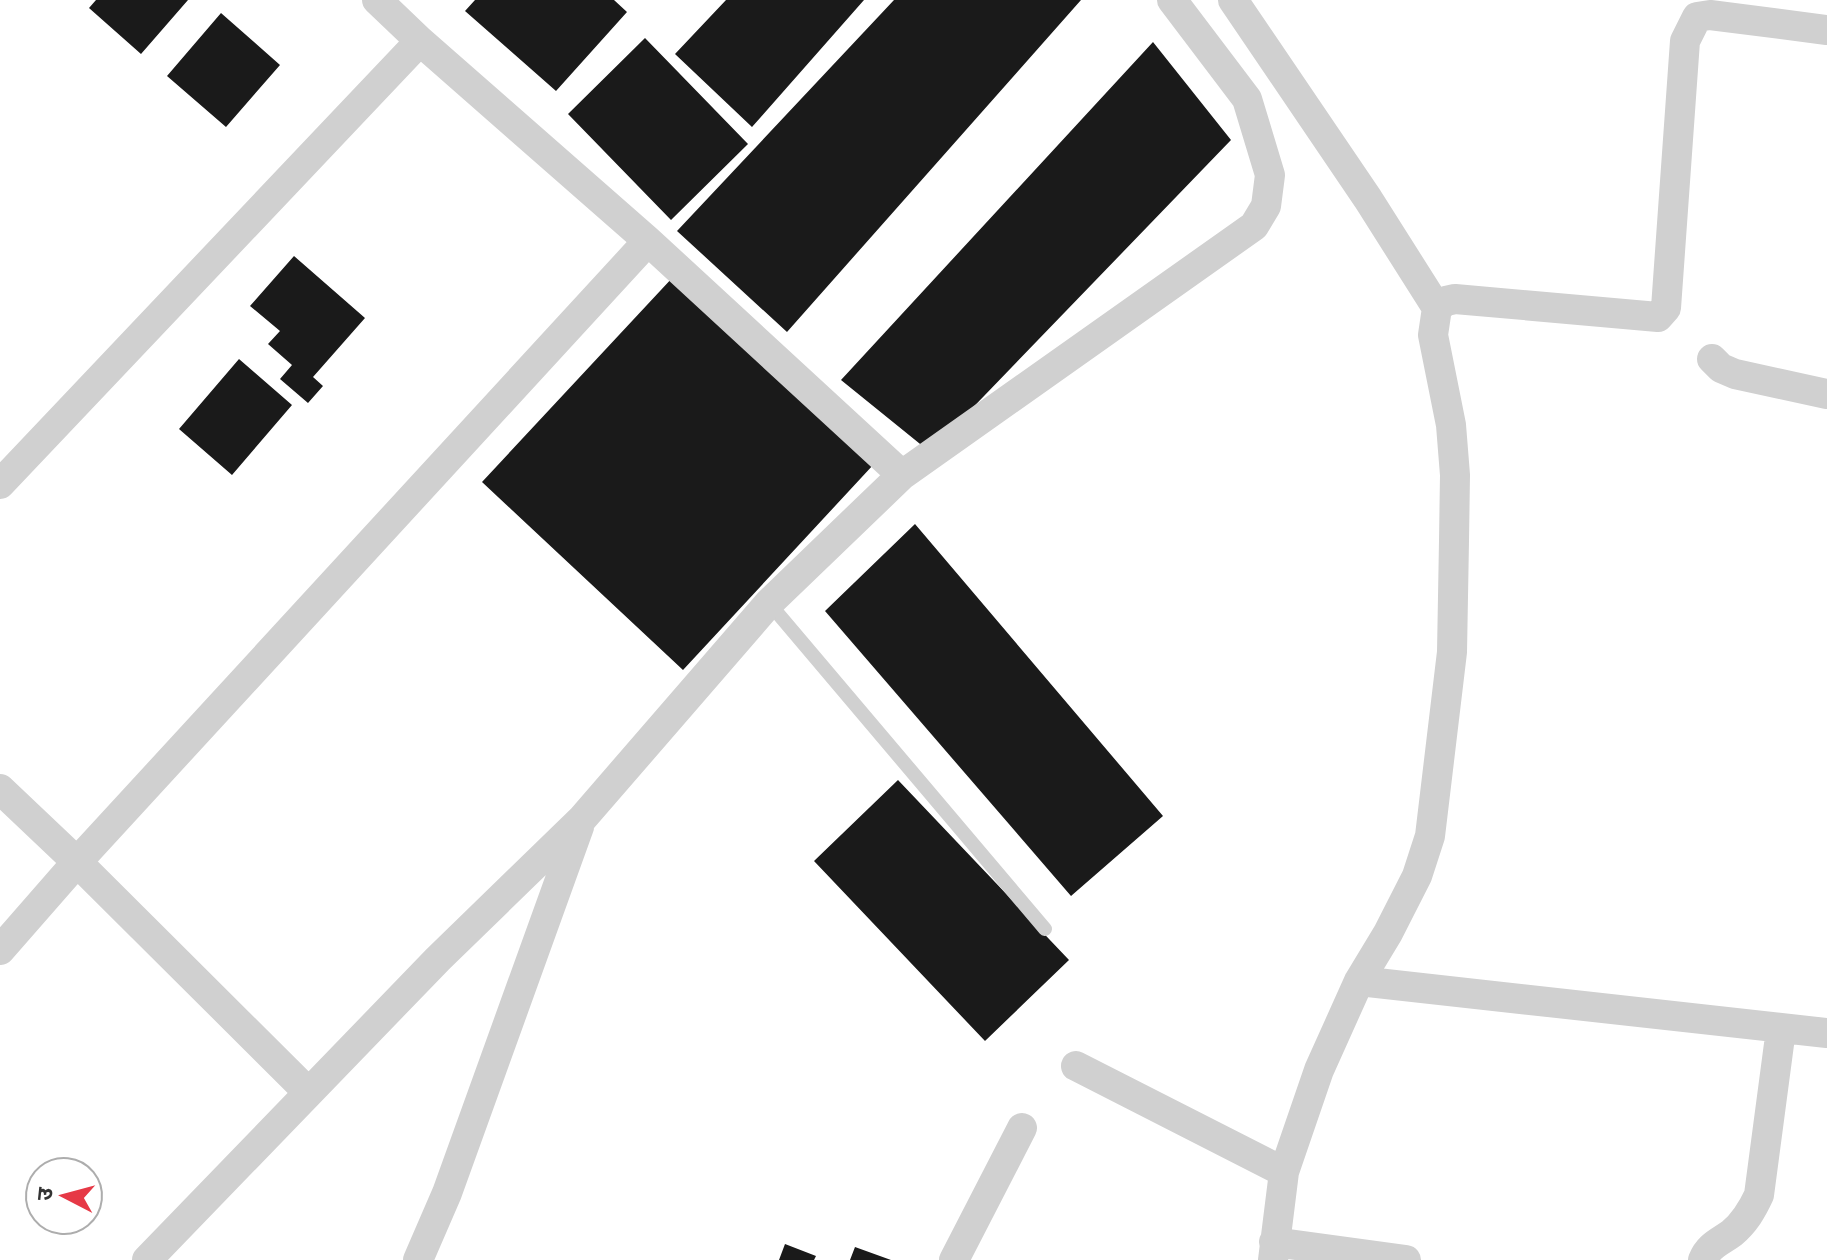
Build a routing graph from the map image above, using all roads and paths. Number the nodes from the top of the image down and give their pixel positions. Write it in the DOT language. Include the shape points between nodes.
graph roads {
  1 [pos="377,0"];
  2 [pos="1172,0"];
  3 [pos="1233,0"];
  4 [pos="1827,30"];
  5 [pos="420,41"];
  6 [pos="648,241"];
  7 [pos="1437,308"];
  8 [pos="1712,359"];
  9 [pos="1827,394"];
  10 [pos="902,475"];
  11 [pos="0,484"];
  12 [pos="769,603"];
  13 [pos="0,789"];
  14 [pos="582,819"];
  15 [pos="77,862"];
  16 [pos="1045,929"];
  17 [pos="0,950"];
  18 [pos="1359,981"];
  19 [pos="1781,1029"];
  20 [pos="1827,1033"];
  21 [pos="1076,1066"];
  22 [pos="308,1092"];
  23 [pos="1022,1128"];
  24 [pos="1284,1172"];
  25 [pos="1274,1251"];
  26 [pos="147,1260"];
  27 [pos="418,1260"];
  28 [pos="954,1260"];
  29 [pos="1406,1260"];
  30 [pos="1703,1260"];
  1 -- 5 [label="street"];
  2 -- 10 [label="street" via="1247,99 1270,175 1266,206 1254,226"];
  3 -- 7 [label="street"];
  4 -- 7 [label="street" via="1710,15 1697,17 1689,29 1666,308 1658,317 1455,299"];
  5 -- 6 [label="street"];
  5 -- 11 [label="street"];
  6 -- 10 [label="street"];
  6 -- 15 [label="street"];
  7 -- 18 [label="street" via="1433,335 1455,475 1452,652 1436,797 1417,876"];
  8 -- 9 [label="street" via="1735,374"];
  10 -- 12 [label="street"];
  12 -- 14 [label="street"];
  12 -- 16 [label="lane"];
  13 -- 15 [label="street"];
  14 -- 22 [label="street"];
  14 -- 27 [label="street"];
  15 -- 17 [label="street"];
  15 -- 22 [label="street"];
  18 -- 19 [label="street"];
  18 -- 24 [label="street" via="1319,1070"];
  19 -- 20 [label="street"];
  19 -- 30 [label="street" via="1759,1195 1750,1214 1713,1244"];
  21 -- 24 [label="street"];
  22 -- 26 [label="street"];
  23 -- 28 [label="street"];
  24 -- 25 [label="street"];
  25 -- 29 [label="street"];
}
